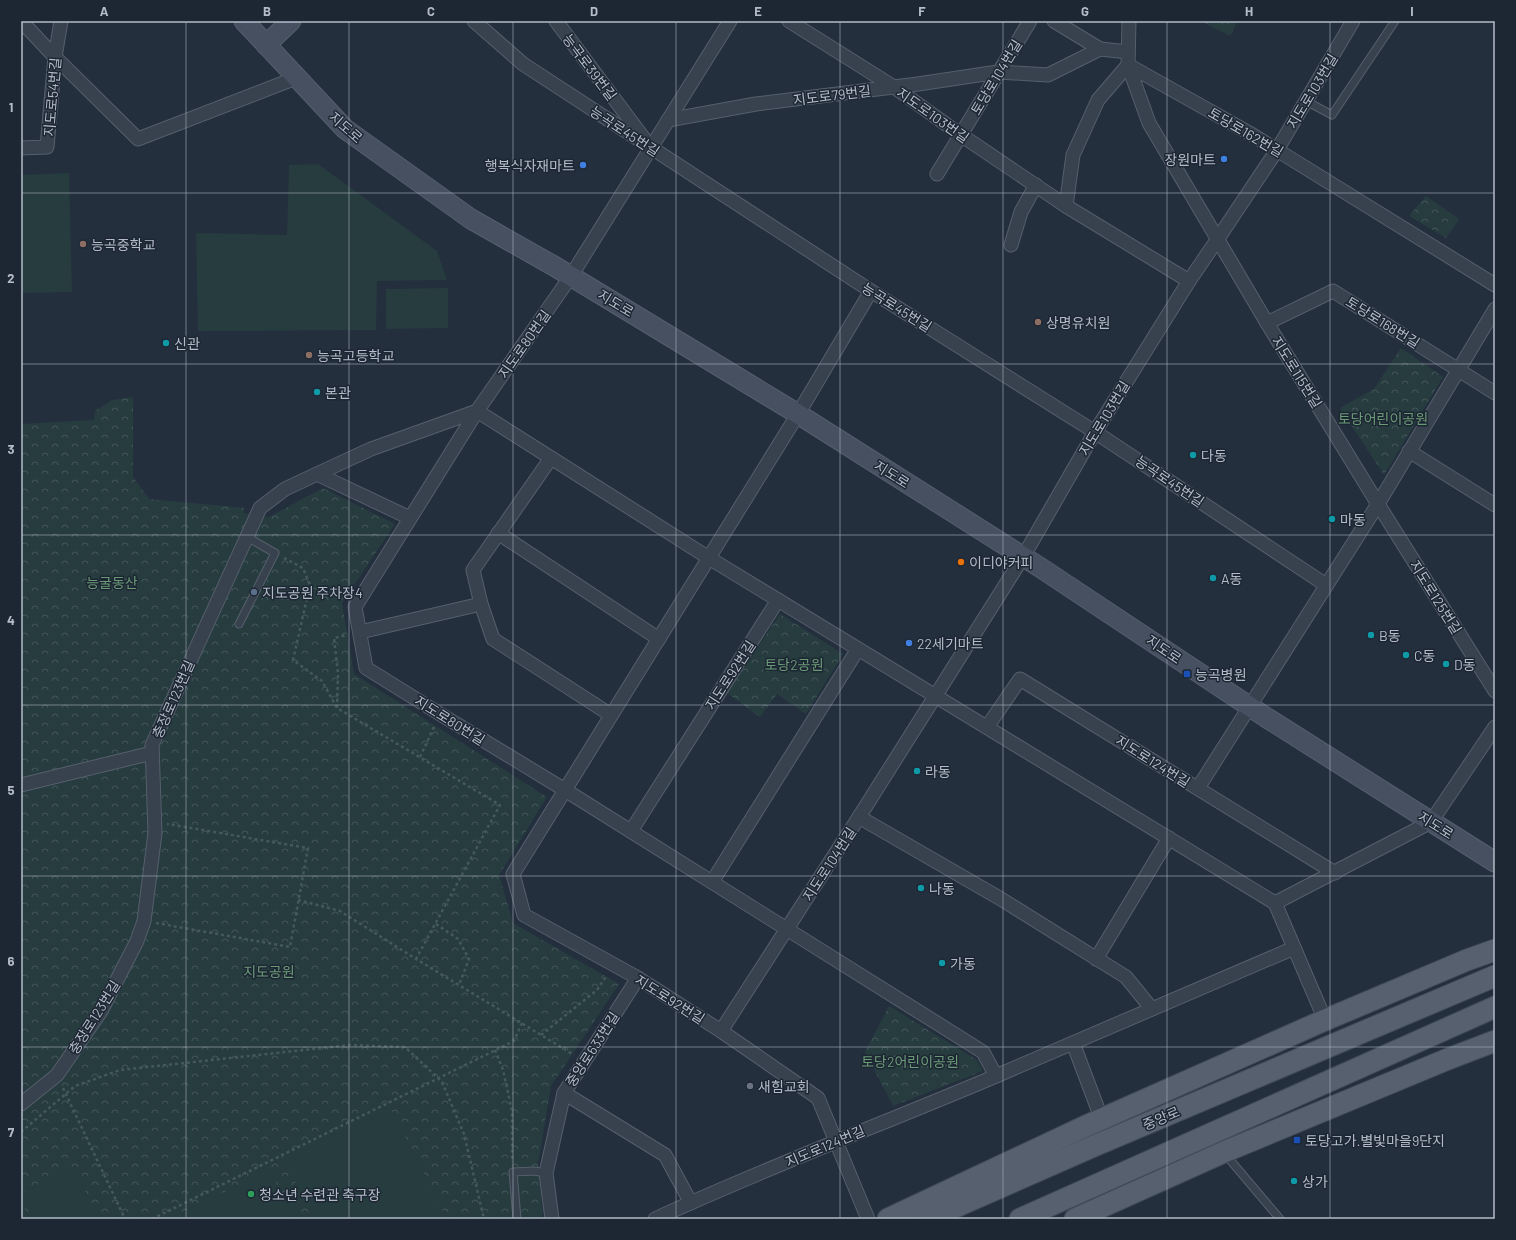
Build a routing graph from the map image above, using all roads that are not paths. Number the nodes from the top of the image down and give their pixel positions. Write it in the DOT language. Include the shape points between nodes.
graph roads {
  1 [pos="21,21"];
  2 [pos="61,21"];
  3 [pos="244,21"];
  4 [pos="291,21"];
  5 [pos="474,21"];
  6 [pos="730,21"];
  7 [pos="789,21"];
  8 [pos="1030,21"];
  9 [pos="1054,21"];
  10 [pos="1129,21"];
  11 [pos="1354,21"];
  12 [pos="1395,21"];
  13 [pos="558,22"];
  14 [pos="266,45"];
  15 [pos="1100,49"];
  16 [pos="1128,52"];
  17 [pos="55,57"];
  18 [pos="1128,65"];
  19 [pos="998,72"];
  20 [pos="296,78"];
  21 [pos="894,87"];
  22 [pos="1306,101"];
  23 [pos="668,120"];
  24 [pos="961,135"];
  25 [pos="21,148"];
  26 [pos="651,148"];
  27 [pos="1276,150"];
  28 [pos="937,174"];
  29 [pos="1036,185"];
  30 [pos="1066,206"];
  31 [pos="1217,240"];
  32 [pos="1011,245"];
  33 [pos="571,276"];
  34 [pos="1189,281"];
  35 [pos="1495,285"];
  36 [pos="871,291"];
  37 [pos="1495,309"];
  38 [pos="1267,323"];
  39 [pos="1458,370"];
  40 [pos="1495,393"];
  41 [pos="477,411"];
  42 [pos="798,414"];
  43 [pos="1095,432"];
  44 [pos="1409,451"];
  45 [pos="551,458"];
  46 [pos="317,474"];
  47 [pos="1378,504"];
  48 [pos="1495,505"];
  49 [pos="410,518"];
  50 [pos="498,533"];
  51 [pos="247,537"];
  52 [pos="1023,557"];
  53 [pos="710,558"];
  54 [pos="1326,585"];
  55 [pos="778,600"];
  56 [pos="480,604"];
  57 [pos="239,624"];
  58 [pos="360,632"];
  59 [pos="659,639"];
  60 [pos="858,649"];
  61 [pos="1495,690"];
  62 [pos="935,695"];
  63 [pos="1250,706"];
  64 [pos="611,715"];
  65 [pos="987,727"];
  66 [pos="1495,727"];
  67 [pos="152,753"];
  68 [pos="21,785"];
  69 [pos="1198,788"];
  70 [pos="565,790"];
  71 [pos="859,817"];
  72 [pos="1431,822"];
  73 [pos="631,831"];
  74 [pos="1169,838"];
  75 [pos="1495,862"];
  76 [pos="1336,873"];
  77 [pos="712,882"];
  78 [pos="1275,903"];
  79 [pos="787,929"];
  80 [pos="1294,948"];
  81 [pos="1495,950"];
  82 [pos="1096,959"];
  83 [pos="1495,976"];
  84 [pos="638,978"];
  85 [pos="1495,1007"];
  86 [pos="1152,1009"];
  87 [pos="1325,1020"];
  88 [pos="721,1031"];
  89 [pos="1495,1042"];
  90 [pos="1073,1043"];
  91 [pos="996,1076"];
  92 [pos="564,1092"];
  93 [pos="21,1104"];
  94 [pos="1102,1120"];
  95 [pos="836,1141"];
  96 [pos="1224,1152"];
  97 [pos="546,1173"];
  98 [pos="691,1203"];
  99 [pos="517,1219"];
  100 [pos="552,1219"];
  101 [pos="655,1219"];
  102 [pos="868,1219"];
  103 [pos="888,1219"];
  104 [pos="928,1219"];
  105 [pos="1020,1219"];
  106 [pos="1075,1219"];
  107 [pos="1280,1219"];
  1 -- 17 [label="street"];
  2 -- 17 [label="street, 지도로54번길"];
  3 -- 14 [label="main road, 지도로"];
  4 -- 14 [label="main road"];
  5 -- 26 [label="street, 능곡로45번길" via="524,64"];
  6 -- 23 [label="street"];
  7 -- 21 [label="street, 지도로103번길"];
  8 -- 19 [label="street, 토당로104번길"];
  9 -- 15 [label="street"];
  10 -- 16 [label="street"];
  11 -- 22 [label="street, 지도로103번길"];
  12 -- 22 [label="lane" via="1332,115"];
  13 -- 26 [label="street, 능곡로39번길"];
  14 -- 20 [label="main road, 지도로"];
  15 -- 16 [label="street"];
  15 -- 19 [label="street, 지도로79번길" via="1048,76"];
  16 -- 18 [label="street"];
  17 -- 20 [label="street" via="138,139"];
  17 -- 25 [label="street, 지도로54번길" via="47,148"];
  18 -- 27 [label="street, 토당로162번길"];
  18 -- 30 [label="street" via="1098,100 1073,155"];
  18 -- 31 [label="street" via="1149,123"];
  19 -- 21 [label="street, 지도로79번길"];
  19 -- 24 [label="street, 토당로104번길"];
  20 -- 33 [label="main road, 지도로" via="345,129 471,219"];
  21 -- 23 [label="street, 지도로79번길" via="756,104"];
  21 -- 24 [label="street, 지도로103번길"];
  22 -- 27 [label="street, 지도로103번길"];
  23 -- 26 [label="street"];
  24 -- 28 [label="street, 토당로104번길"];
  24 -- 29 [label="street, 지도로103번길"];
  26 -- 33 [label="street"];
  26 -- 36 [label="street, 능곡로45번길"];
  27 -- 31 [label="street, 지도로103번길"];
  27 -- 35 [label="street, 토당로162번길"];
  29 -- 30 [label="street, 지도로103번길"];
  29 -- 32 [label="street" via="1021,212"];
  30 -- 34 [label="street, 지도로103번길"];
  31 -- 34 [label="street, 지도로103번길"];
  31 -- 38 [label="street, 지도로115번길"];
  33 -- 41 [label="street, 지도로80번길"];
  33 -- 42 [label="main road, 지도로"];
  34 -- 43 [label="street, 지도로103번길"];
  36 -- 42 [label="street, 지도로92번길"];
  36 -- 43 [label="street, 능곡로45번길"];
  37 -- 39 [label="street"];
  38 -- 39 [label="street, 토당로168번길" via="1333,291"];
  38 -- 47 [label="street, 지도로115번길"];
  39 -- 40 [label="street, 토당로168번길"];
  39 -- 44 [label="street"];
  41 -- 45 [label="street"];
  41 -- 46 [label="street" via="371,448"];
  41 -- 49 [label="street, 지도로80번길"];
  42 -- 52 [label="main road, 지도로"];
  42 -- 53 [label="street, 지도로92번길"];
  43 -- 52 [label="street, 지도로103번길"];
  43 -- 54 [label="street, 능곡로45번길"];
  44 -- 47 [label="street"];
  44 -- 48 [label="street"];
  45 -- 50 [label="street"];
  45 -- 53 [label="street"];
  46 -- 49 [label="street"];
  46 -- 51 [label="street, 충장로123번길" via="285,489 260,508"];
  47 -- 54 [label="street"];
  47 -- 61 [label="street, 지도로125번길"];
  49 -- 58 [label="street, 지도로80번길" via="355,607"];
  50 -- 56 [label="street" via="473,570"];
  50 -- 59 [label="street"];
  51 -- 57 [label="lane" via="275,553"];
  51 -- 67 [label="street, 충장로123번길" via="152,745"];
  52 -- 62 [label="street, 지도로104번길"];
  52 -- 63 [label="main road, 지도로"];
  53 -- 55 [label="street"];
  53 -- 59 [label="street, 지도로92번길"];
  54 -- 63 [label="street"];
  55 -- 60 [label="street"];
  55 -- 73 [label="street, 지도로92번길"];
  56 -- 58 [label="street"];
  56 -- 64 [label="street" via="493,639"];
  58 -- 70 [label="street, 지도로80번길" via="366,668"];
  59 -- 64 [label="street, 지도로92번길"];
  60 -- 62 [label="street"];
  60 -- 77 [label="street"];
  62 -- 65 [label="street"];
  62 -- 71 [label="street, 지도로104번길"];
  63 -- 69 [label="street"];
  63 -- 72 [label="main road, 지도로"];
  64 -- 70 [label="street, 지도로92번길"];
  65 -- 69 [label="street, 지도로124번길" via="1020,679"];
  65 -- 74 [label="street"];
  66 -- 72 [label="street"];
  67 -- 68 [label="street"];
  67 -- 93 [label="street, 충장로123번길" via="155,833 144,921 137,941 101,1011 57,1075"];
  69 -- 76 [label="street, 지도로124번길"];
  70 -- 73 [label="street"];
  70 -- 84 [label="street, 지도로92번길" via="513,874 524,915"];
  71 -- 79 [label="street, 지도로104번길"];
  71 -- 82 [label="street" via="1002,899"];
  72 -- 75 [label="main road, 지도로"];
  72 -- 76 [label="street"];
  73 -- 77 [label="street"];
  74 -- 78 [label="street"];
  74 -- 82 [label="street"];
  76 -- 78 [label="street"];
  77 -- 79 [label="street"];
  78 -- 80 [label="street"];
  79 -- 88 [label="street, 지도로104번길"];
  79 -- 91 [label="street" via="984,1052"];
  80 -- 86 [label="street, 지도로124번길"];
  80 -- 87 [label="street"];
  81 -- 87 [label="main road"];
  82 -- 86 [label="street" via="1126,977"];
  83 -- 104 [label="main road, 중앙로"];
  84 -- 88 [label="street, 지도로92번길"];
  84 -- 92 [label="street, 중앙로633번길"];
  85 -- 105 [label="main road"];
  86 -- 90 [label="street, 지도로124번길"];
  87 -- 94 [label="main road"];
  88 -- 95 [label="street, 지도로92번길" via="818,1098"];
  89 -- 96 [label="main road"];
  90 -- 91 [label="street, 지도로124번길"];
  90 -- 94 [label="street"];
  91 -- 95 [label="street, 지도로124번길"];
  92 -- 97 [label="street, 중앙로633번길"];
  92 -- 98 [label="street" via="665,1155"];
  94 -- 103 [label="main road"];
  95 -- 98 [label="street, 지도로124번길"];
  95 -- 102 [label="street, 지도로92번길"];
  96 -- 106 [label="main road"];
  96 -- 107 [label="lane"];
  97 -- 99 [label="lane" via="513,1172"];
  97 -- 100 [label="street, 중앙로633번길"];
  98 -- 101 [label="street, 지도로124번길"];
}
